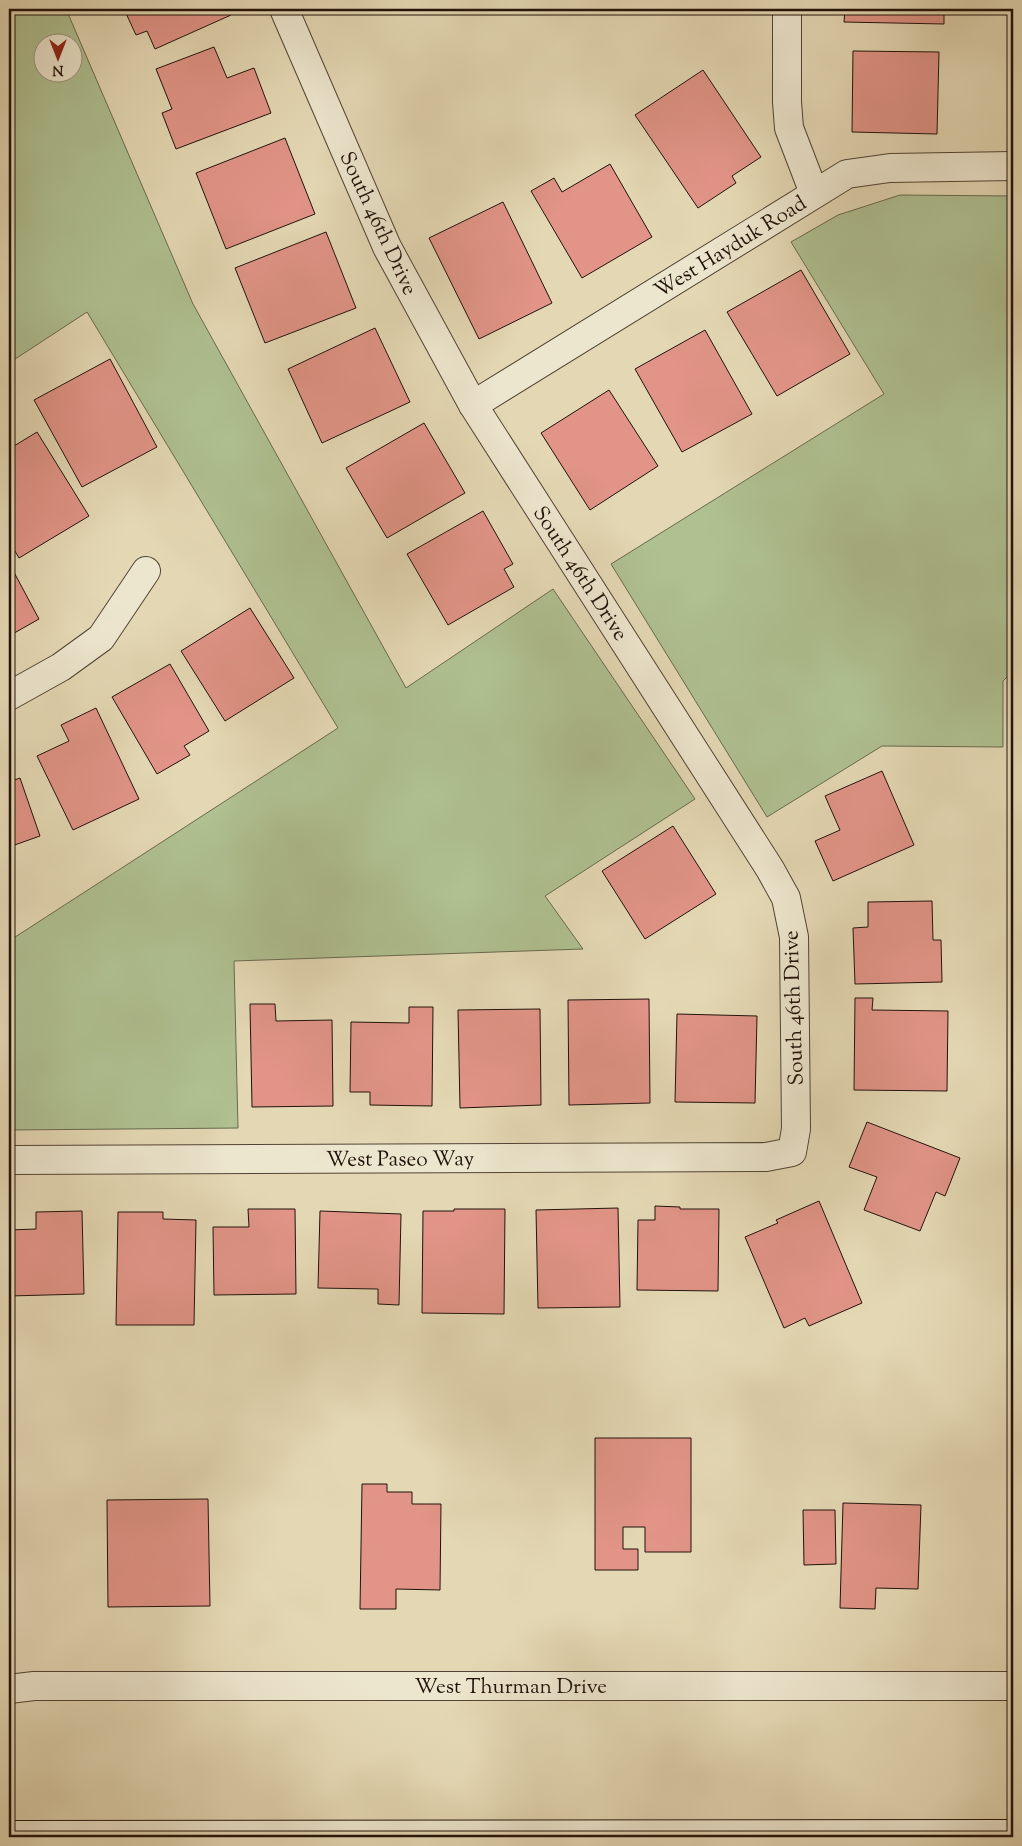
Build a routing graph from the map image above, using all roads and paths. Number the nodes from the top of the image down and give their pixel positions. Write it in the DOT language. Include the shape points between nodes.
graph roads {
  1 [pos="284,9"];
  2 [pos="787,9"];
  3 [pos="1013,166"];
  4 [pos="814,193"];
  5 [pos="473,405"];
  6 [pos="146,571"];
  7 [pos="9,696"];
  8 [pos="792,1152"];
  9 [pos="9,1160"];
  10 [pos="1013,1686"];
  11 [pos="9,1690"];
  12 [pos="1013,1834"];
  13 [pos="9,1835"];
  1 -- 5 [label="street, South 46th Drive" via="388,247"];
  2 -- 4 [label="street" via="789,128"];
  3 -- 4 [label="street, West Hayduk Road" via="882,169 847,174"];
  4 -- 5 [label="street, West Hayduk Road"];
  5 -- 8 [label="street, South 46th Drive" via="786,898 794,937 796,1129"];
  6 -- 7 [label="street" via="100,638 61,667"];
  8 -- 9 [label="street, West Paseo Way" via="766,1157"];
  10 -- 11 [label="street, West Thurman Drive" via="34,1686"];
  12 -- 13 [label="street"];
}
